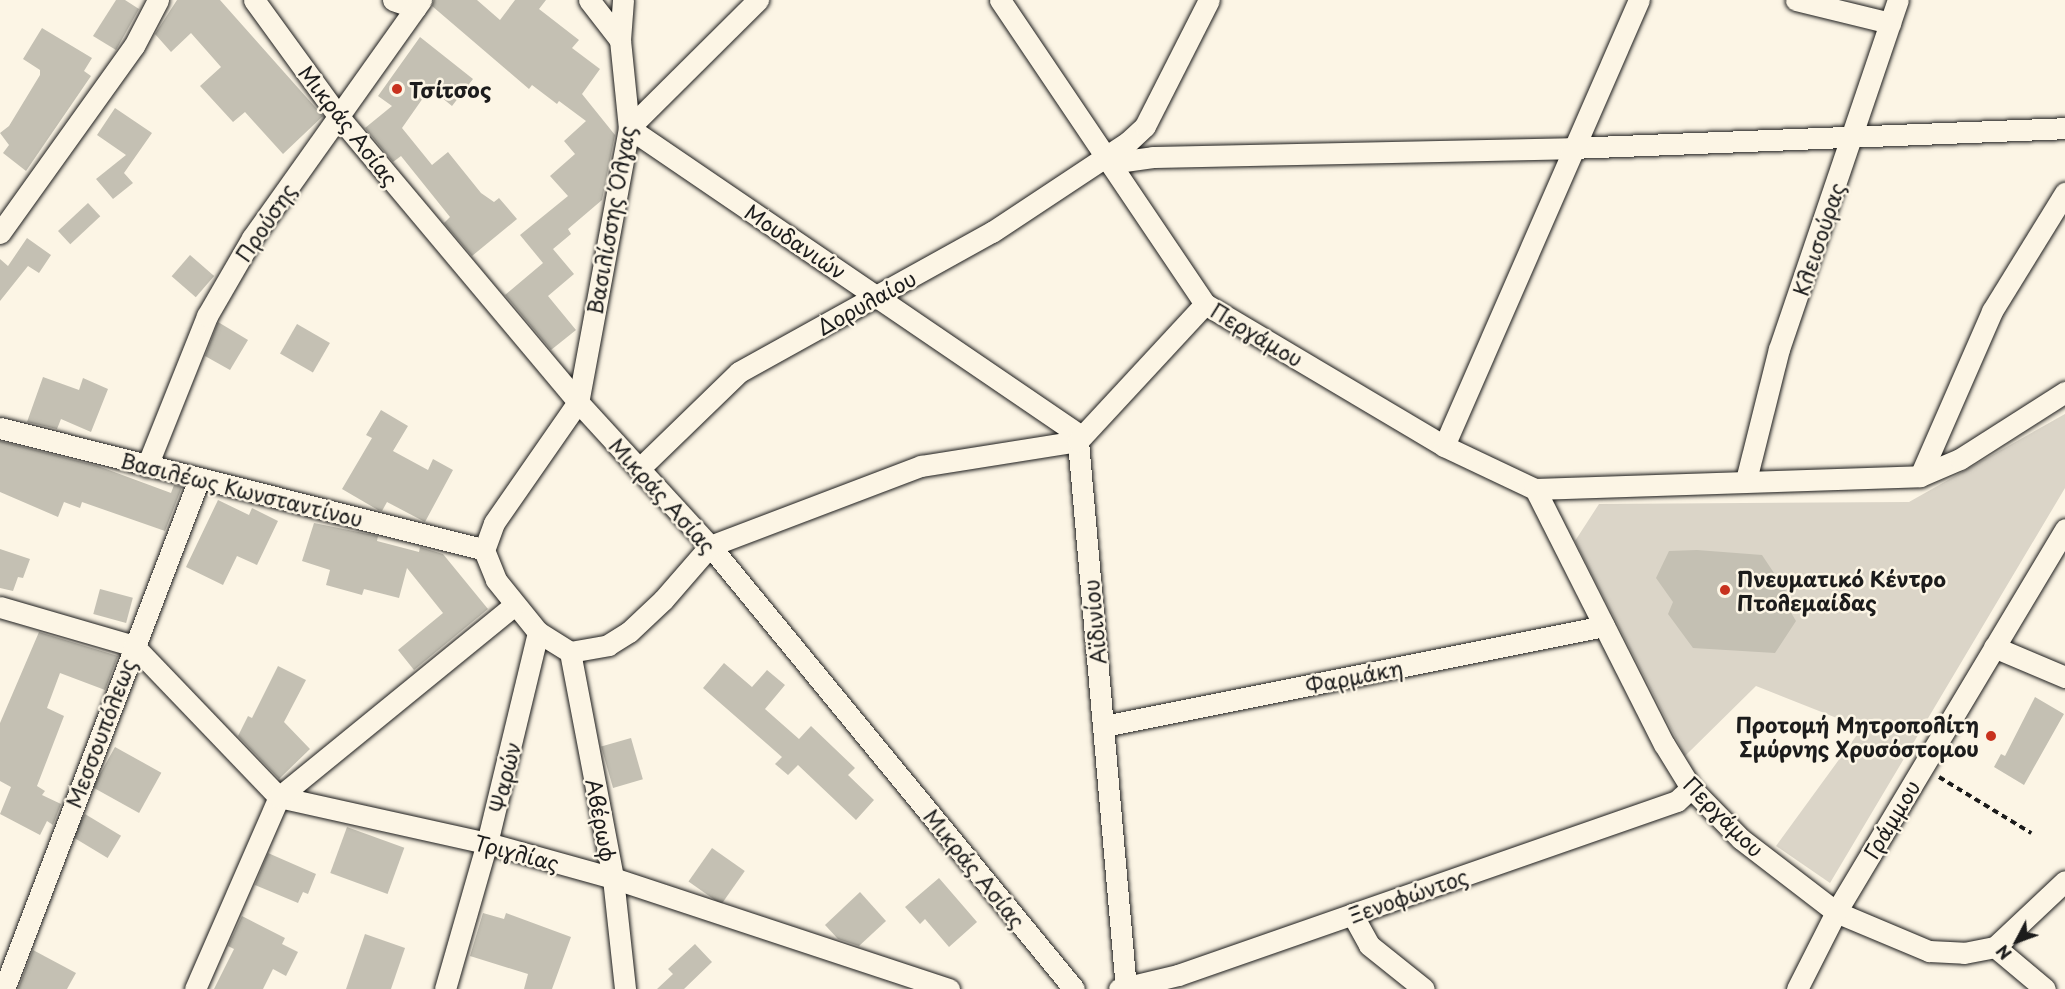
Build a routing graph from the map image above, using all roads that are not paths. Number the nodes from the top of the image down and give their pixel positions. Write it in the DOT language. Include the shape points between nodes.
graph roads {
  1 [pos="158,0"];
  2 [pos="254,0"];
  3 [pos="393,0"];
  4 [pos="589,0"];
  5 [pos="623,0"];
  6 [pos="758,0"];
  7 [pos="1000,0"];
  8 [pos="1209,0"];
  9 [pos="1639,0"];
  10 [pos="1796,0"];
  11 [pos="1898,0"];
  12 [pos="419,4"];
  13 [pos="1890,23"];
  14 [pos="620,40"];
  15 [pos="339,117"];
  16 [pos="628,128"];
  17 [pos="2065,128"];
  18 [pos="1853,136"];
  19 [pos="1571,148"];
  20 [pos="1108,159"];
  21 [pos="2065,194"];
  22 [pos="0,233"];
  23 [pos="877,296"];
  24 [pos="1205,304"];
  25 [pos="2065,392"];
  26 [pos="578,402"];
  27 [pos="0,428"];
  28 [pos="1080,439"];
  29 [pos="1444,446"];
  30 [pos="147,466"];
  31 [pos="641,467"];
  32 [pos="1920,476"];
  33 [pos="199,479"];
  34 [pos="1746,480"];
  35 [pos="1534,489"];
  36 [pos="2065,529"];
  37 [pos="710,546"];
  38 [pos="484,550"];
  39 [pos="514,605"];
  40 [pos="0,608"];
  41 [pos="1604,626"];
  42 [pos="538,632"];
  43 [pos="134,646"];
  44 [pos="1994,647"];
  45 [pos="570,652"];
  46 [pos="2065,677"];
  47 [pos="1104,726"];
  48 [pos="1691,788"];
  49 [pos="279,797"];
  50 [pos="487,843"];
  51 [pos="613,878"];
  52 [pos="2065,881"];
  53 [pos="1836,912"];
  54 [pos="1352,914"];
  55 [pos="1995,947"];
  56 [pos="4,989"];
  57 [pos="195,989"];
  58 [pos="445,989"];
  59 [pos="625,989"];
  60 [pos="949,989"];
  61 [pos="1074,989"];
  62 [pos="1123,989"];
  63 [pos="1424,989"];
  64 [pos="1797,989"];
  65 [pos="2045,989"];
  1 -- 22 [label="street" via="134,46"];
  2 -- 15 [label="street, Μικράς Ασίας"];
  3 -- 12 [label="street"];
  4 -- 14 [label="street"];
  5 -- 14 [label="street, Βασιλίσσης Όλγας"];
  6 -- 16 [label="street"];
  7 -- 20 [label="street, Περγάμου"];
  8 -- 20 [label="street, Δορυλαίου" via="1145,126"];
  9 -- 19 [label="street"];
  10 -- 13 [label="street"];
  11 -- 13 [label="street, Κλεισούρας"];
  12 -- 15 [label="street, Προύσης"];
  13 -- 18 [label="street, Κλεισούρας"];
  14 -- 16 [label="street, Βασιλίσσης Όλγας"];
  15 -- 26 [label="street, Μικράς Ασίας"];
  15 -- 30 [label="street, Προύσης" via="252,238 207,316"];
  16 -- 23 [label="street, Μουδανιών"];
  16 -- 26 [label="street, Βασιλίσσης Όλγας"];
  17 -- 18 [label="street"];
  18 -- 19 [label="street"];
  18 -- 34 [label="street, Κλεισούρας" via="1779,349"];
  19 -- 20 [label="street"];
  19 -- 29 [label="street"];
  20 -- 23 [label="street, Δορυλαίου" via="992,232"];
  20 -- 24 [label="street, Περγάμου"];
  21 -- 32 [label="street" via="1992,311"];
  23 -- 28 [label="street, Μουδανιών"];
  23 -- 31 [label="street, Δορυλαίου" via="739,372"];
  24 -- 28 [label="street"];
  24 -- 29 [label="street, Περγάμου"];
  25 -- 32 [label="street, Περγάμου" via="1960,459"];
  26 -- 31 [label="street, Μικράς Ασίας"];
  26 -- 38 [label="street" via="494,523"];
  27 -- 30 [label="street, Βασιλέως Κωνσταντίνου"];
  28 -- 37 [label="street" via="921,466"];
  28 -- 47 [label="street, Αϊδινίου"];
  29 -- 35 [label="street, Περγάμου"];
  30 -- 33 [label="street, Βασιλέως Κωνσταντίνου"];
  31 -- 37 [label="street, Μικράς Ασίας"];
  32 -- 34 [label="street, Περγάμου"];
  33 -- 38 [label="street, Βασιλέως Κωνσταντίνου"];
  33 -- 43 [label="street, Μεσσουπόλεως"];
  34 -- 35 [label="street, Περγάμου"];
  35 -- 41 [label="street, Περγάμου"];
  36 -- 44 [label="street, Γράμμου"];
  37 -- 45 [label="street" via="630,632 608,645"];
  37 -- 61 [label="street, Μικράς Ασίας"];
  38 -- 39 [label="street" via="496,580"];
  39 -- 42 [label="street"];
  39 -- 49 [label="street"];
  40 -- 43 [label="street"];
  41 -- 47 [label="street, Φαρμάκη"];
  41 -- 48 [label="street, Περγάμου"];
  42 -- 45 [label="street"];
  42 -- 50 [label="street, Ψαρών"];
  43 -- 49 [label="street"];
  43 -- 56 [label="street, Μεσσουπόλεως"];
  44 -- 46 [label="street"];
  44 -- 53 [label="street, Γράμμου"];
  45 -- 51 [label="street, Αβέρωφ"];
  47 -- 62 [label="street, Αϊδινίου"];
  48 -- 53 [label="street, Περγάμου" via="1741,839"];
  48 -- 54 [label="street, Ξενοφώντος" via="1677,801"];
  49 -- 50 [label="street, Τριγλίας"];
  49 -- 57 [label="street"];
  50 -- 51 [label="street, Τριγλίας"];
  50 -- 58 [label="street, Ψαρών"];
  51 -- 59 [label="street, Αβέρωφ"];
  51 -- 60 [label="street, Τριγλίας"];
  52 -- 55 [label="street"];
  53 -- 55 [label="street, Περγάμου" via="1929,951 1964,953"];
  53 -- 64 [label="street, Γράμμου"];
  54 -- 62 [label="street, Ξενοφώντος" via="1178,975"];
  54 -- 63 [label="street" via="1369,945"];
  55 -- 65 [label="street"];
}
